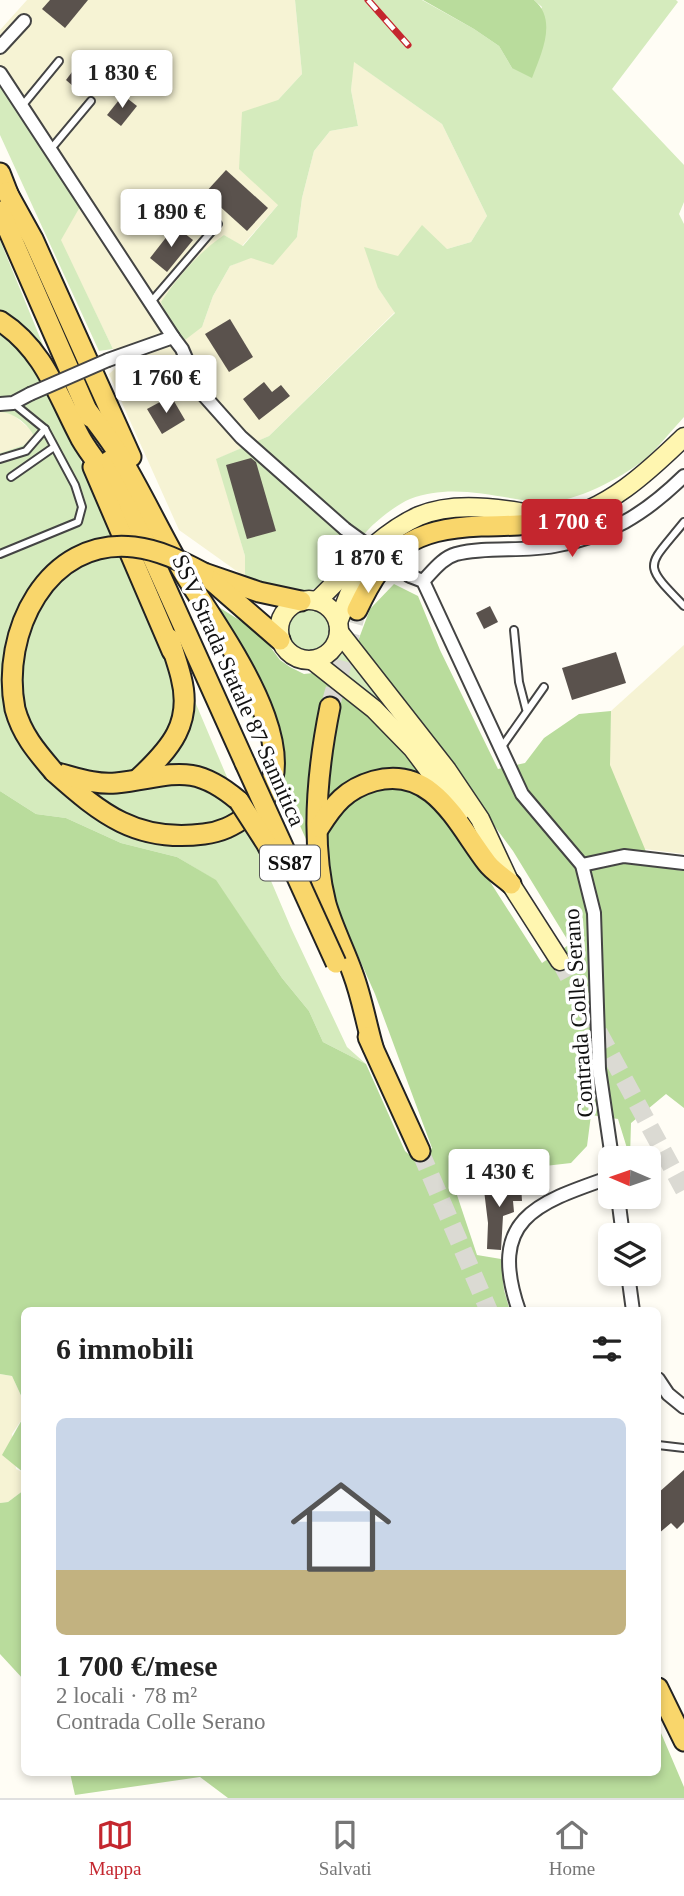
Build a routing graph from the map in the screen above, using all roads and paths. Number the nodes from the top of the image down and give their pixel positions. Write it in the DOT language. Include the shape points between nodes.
graph roads {
  1 [pos="24,21"];
  2 [pos="0,47"];
  3 [pos="59,61"];
  4 [pos="0,73"];
  5 [pos="91,101"];
  6 [pos="21,107"];
  7 [pos="50,150"];
  8 [pos="4,183"];
  9 [pos="0,211"];
  10 [pos="218,224"];
  11 [pos="151,302"];
  12 [pos="0,321"];
  13 [pos="51,325"];
  14 [pos="173,337"];
  15 [pos="7,404"];
  16 [pos="85,406"];
  17 [pos="45,429"];
  18 [pos="684,437"];
  19 [pos="82,440"];
  20 [pos="54,447"];
  21 [pos="0,459"];
  22 [pos="684,476"];
  23 [pos="11,477"];
  24 [pos="131,510"];
  25 [pos="555,518"];
  26 [pos="684,522"];
  27 [pos="0,554"];
  28 [pos="366,555"];
  29 [pos="181,567"];
  30 [pos="157,568"];
  31 [pos="204,573"];
  32 [pos="424,581"];
  33 [pos="309,601"];
  34 [pos="684,606"];
  35 [pos="357,610"];
  36 [pos="338,627"];
  37 [pos="514,630"];
  38 [pos="280,640"];
  39 [pos="172,652"];
  40 [pos="312,660"];
  41 [pos="544,687"];
  42 [pos="330,707"];
  43 [pos="526,709"];
  44 [pos="500,750"];
  45 [pos="54,772"];
  46 [pos="139,778"];
  47 [pos="318,828"];
  48 [pos="684,863"];
  49 [pos="582,865"];
  50 [pos="511,884"];
  51 [pos="560,961"];
  52 [pos="336,962"];
  53 [pos="373,1047"];
  54 [pos="610,1146"];
  55 [pos="420,1151"];
  56 [pos="598,1182"];
  57 [pos="630,1286"];
  58 [pos="518,1307"];
  59 [pos="632,1307"];
  60 [pos="661,1384"];
  61 [pos="684,1407"];
  62 [pos="661,1445"];
  63 [pos="684,1448"];
  64 [pos="661,1694"];
  65 [pos="684,1741"];
  1 -- 2 [label="street"];
  3 -- 6 [label="lane"];
  4 -- 6 [label="street"];
  5 -- 7 [label="lane"];
  6 -- 7 [label="street"];
  7 -- 11 [label="street"];
  8 -- 13 [label="main road"];
  8 -- 29 [label="main road"];
  9 -- 13 [label="main road"];
  10 -- 11 [label="lane"];
  11 -- 14 [label="street"];
  12 -- 19 [label="main road" via="38,355"];
  13 -- 16 [label="main road, SSV Strada Statale 87 Sannitica / SS87"];
  14 -- 15 [label="street, bridge"];
  14 -- 32 [label="street, bridge" via="200,391 241,437 345,528 410,576"];
  15 -- 17 [label="lane"];
  16 -- 24 [label="main road, SSV Strada Statale 87 Sannitica / SS87"];
  16 -- 29 [label="main road" via="118,453"];
  17 -- 20 [label="lane"];
  17 -- 21 [label="lane" via="26,451"];
  18 -- 25 [label="main road" via="615,494"];
  19 -- 24 [label="main road"];
  19 -- 39 [label="main road"];
  20 -- 23 [label="lane"];
  20 -- 27 [label="lane" via="75,485 82,507 78,522"];
  22 -- 32 [label="street" via="659,501 601,534 552,547 455,554"];
  24 -- 30 [label="main road, SSV Strada Statale 87 Sannitica / SS87"];
  25 -- 28 [label="main road" via="504,510 447,509 419,516"];
  25 -- 35 [label="main road" via="536,525 480,526 419,537 396,550 372,577"];
  26 -- 34 [label="lane" via="653,559 656,578"];
  28 -- 33 [label="main road"];
  28 -- 36 [label="main road"];
  29 -- 45 [label="main road" via="264,708 275,745 273,787 261,807 230,828 205,834 170,836 136,831 112,820"];
  30 -- 39 [label="main road"];
  30 -- 52 [label="main road, SSV Strada Statale 87 Sannitica / SS87, bridge"];
  31 -- 33 [label="main road" via="259,592"];
  31 -- 38 [label="main road"];
  31 -- 45 [label="main road, bridge" via="154,551 109,547 81,554 54,569 39,586 16,633 10,666 15,708 28,742"];
  32 -- 44 [label="street, Contrada Colle Serano"];
  33 -- 36 [label="main road" via="330,609"];
  33 -- 38 [label="main road" via="292,604 280,620"];
  36 -- 40 [label="main road" via="331,651"];
  36 -- 50 [label="main road" via="480,819"];
  37 -- 43 [label="lane"];
  38 -- 40 [label="main road" via="296,658"];
  39 -- 46 [label="main road" via="186,701 179,732"];
  40 -- 50 [label="main road" via="374,709 413,750"];
  41 -- 43 [label="lane"];
  42 -- 47 [label="main road" via="322,750"];
  43 -- 44 [label="lane"];
  44 -- 49 [label="street, Contrada Colle Serano" via="522,794"];
  45 -- 46 [label="main road" via="94,783"];
  46 -- 52 [label="main road, bridge" via="200,776 239,801 267,843 295,902"];
  47 -- 50 [label="main road" via="336,801 356,786 383,779 411,779 442,800 489,866"];
  47 -- 53 [label="main road" via="318,862 327,905 355,977"];
  48 -- 49 [label="street" via="624,856"];
  49 -- 54 [label="street, Contrada Colle Serano" via="594,913 599,1069"];
  50 -- 51 [label="main road"];
  52 -- 53 [label="main road, SSV Strada Statale 87 Sannitica / SS87"];
  53 -- 55 [label="main road, SSV Strada Statale 87 Sannitica / SS87"];
  56 -- 58 [label="street" via="532,1211 517,1227 509,1251"];
  57 -- 59 [label="street"];
  60 -- 61 [label="street"];
  62 -- 63 [label="lane"];
  64 -- 65 [label="main road"];
}
